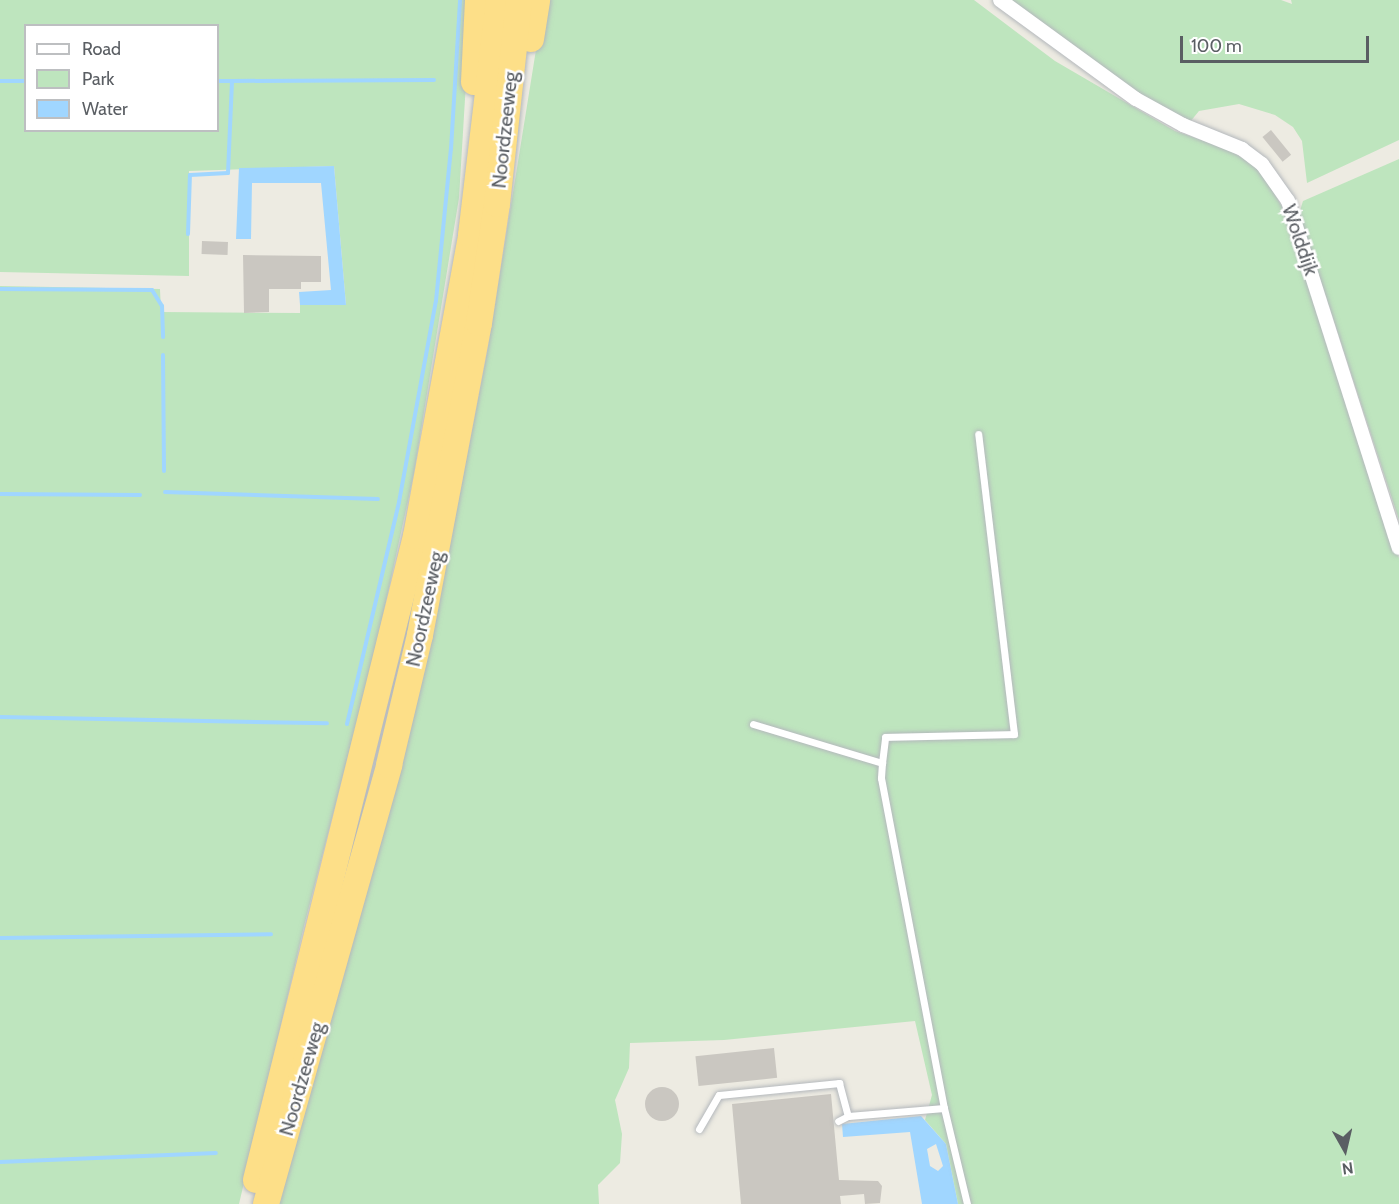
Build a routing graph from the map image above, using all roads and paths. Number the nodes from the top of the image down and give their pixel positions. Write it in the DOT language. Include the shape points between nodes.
graph roads {
  1 [pos="478,0"];
  2 [pos="499,0"];
  3 [pos="519,0"];
  4 [pos="537,0"];
  5 [pos="1000,0"];
  6 [pos="497,204"];
  7 [pos="471,235"];
  8 [pos="978,434"];
  9 [pos="1399,548"];
  10 [pos="753,724"];
  11 [pos="882,763"];
  12 [pos="944,1108"];
  13 [pos="848,1116"];
  14 [pos="838,1121"];
  15 [pos="699,1129"];
  16 [pos="251,1204"];
  17 [pos="266,1204"];
  18 [pos="967,1204"];
  1 -- 7 [label="highway"];
  2 -- 7 [label="highway, Noordzeeweg"];
  3 -- 6 [label="highway, Noordzeeweg"];
  4 -- 6 [label="highway"];
  5 -- 9 [label="street, Wolddijk" via="1136,99 1242,149 1262,164 1287,201"];
  6 -- 17 [label="highway, Noordzeeweg" via="466,396 420,635 382,787"];
  7 -- 16 [label="highway, Noordzeeweg" via="416,536"];
  8 -- 11 [label="lane" via="1014,734 885,737"];
  10 -- 11 [label="lane"];
  11 -- 12 [label="lane" via="881,778"];
  12 -- 13 [label="lane"];
  12 -- 18 [label="lane"];
  13 -- 14 [label="lane"];
  13 -- 15 [label="lane" via="839,1083 719,1095"];
}
